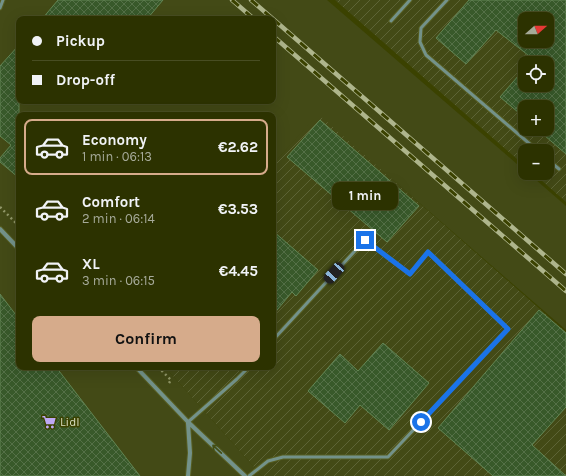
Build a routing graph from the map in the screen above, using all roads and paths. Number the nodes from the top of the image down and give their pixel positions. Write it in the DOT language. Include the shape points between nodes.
graph roads {
  1 [pos="3,0"];
  2 [pos="410,0"];
  3 [pos="447,0"];
  4 [pos="0,8"];
  5 [pos="391,21"];
  6 [pos="530,144"];
  7 [pos="554,165"];
  8 [pos="559,169"];
  9 [pos="0,207"];
  10 [pos="16,223"];
  11 [pos="0,229"];
  12 [pos="16,245"];
  13 [pos="276,337"];
  14 [pos="139,370"];
  15 [pos="246,370"];
  16 [pos="188,422"];
  17 [pos="188,476"];
  18 [pos="245,476"];
  19 [pos="249,476"];
  1 -- 4 [label="lane"];
  2 -- 5 [label="lane"];
  3 -- 6 [label="lane" via="421,28 420,42 426,55"];
  7 -- 8 [label="lane"];
  9 -- 10 [label="path"];
  11 -- 12 [label="street"];
  13 -- 19 [label="lane" via="365,240 410,274 428,252 508,329 388,457 283,457 268,461"];
  14 -- 16 [label="street"];
  15 -- 16 [label="lane"];
  16 -- 17 [label="street"];
  18 -- 16 [label="street, one-way"];
}
